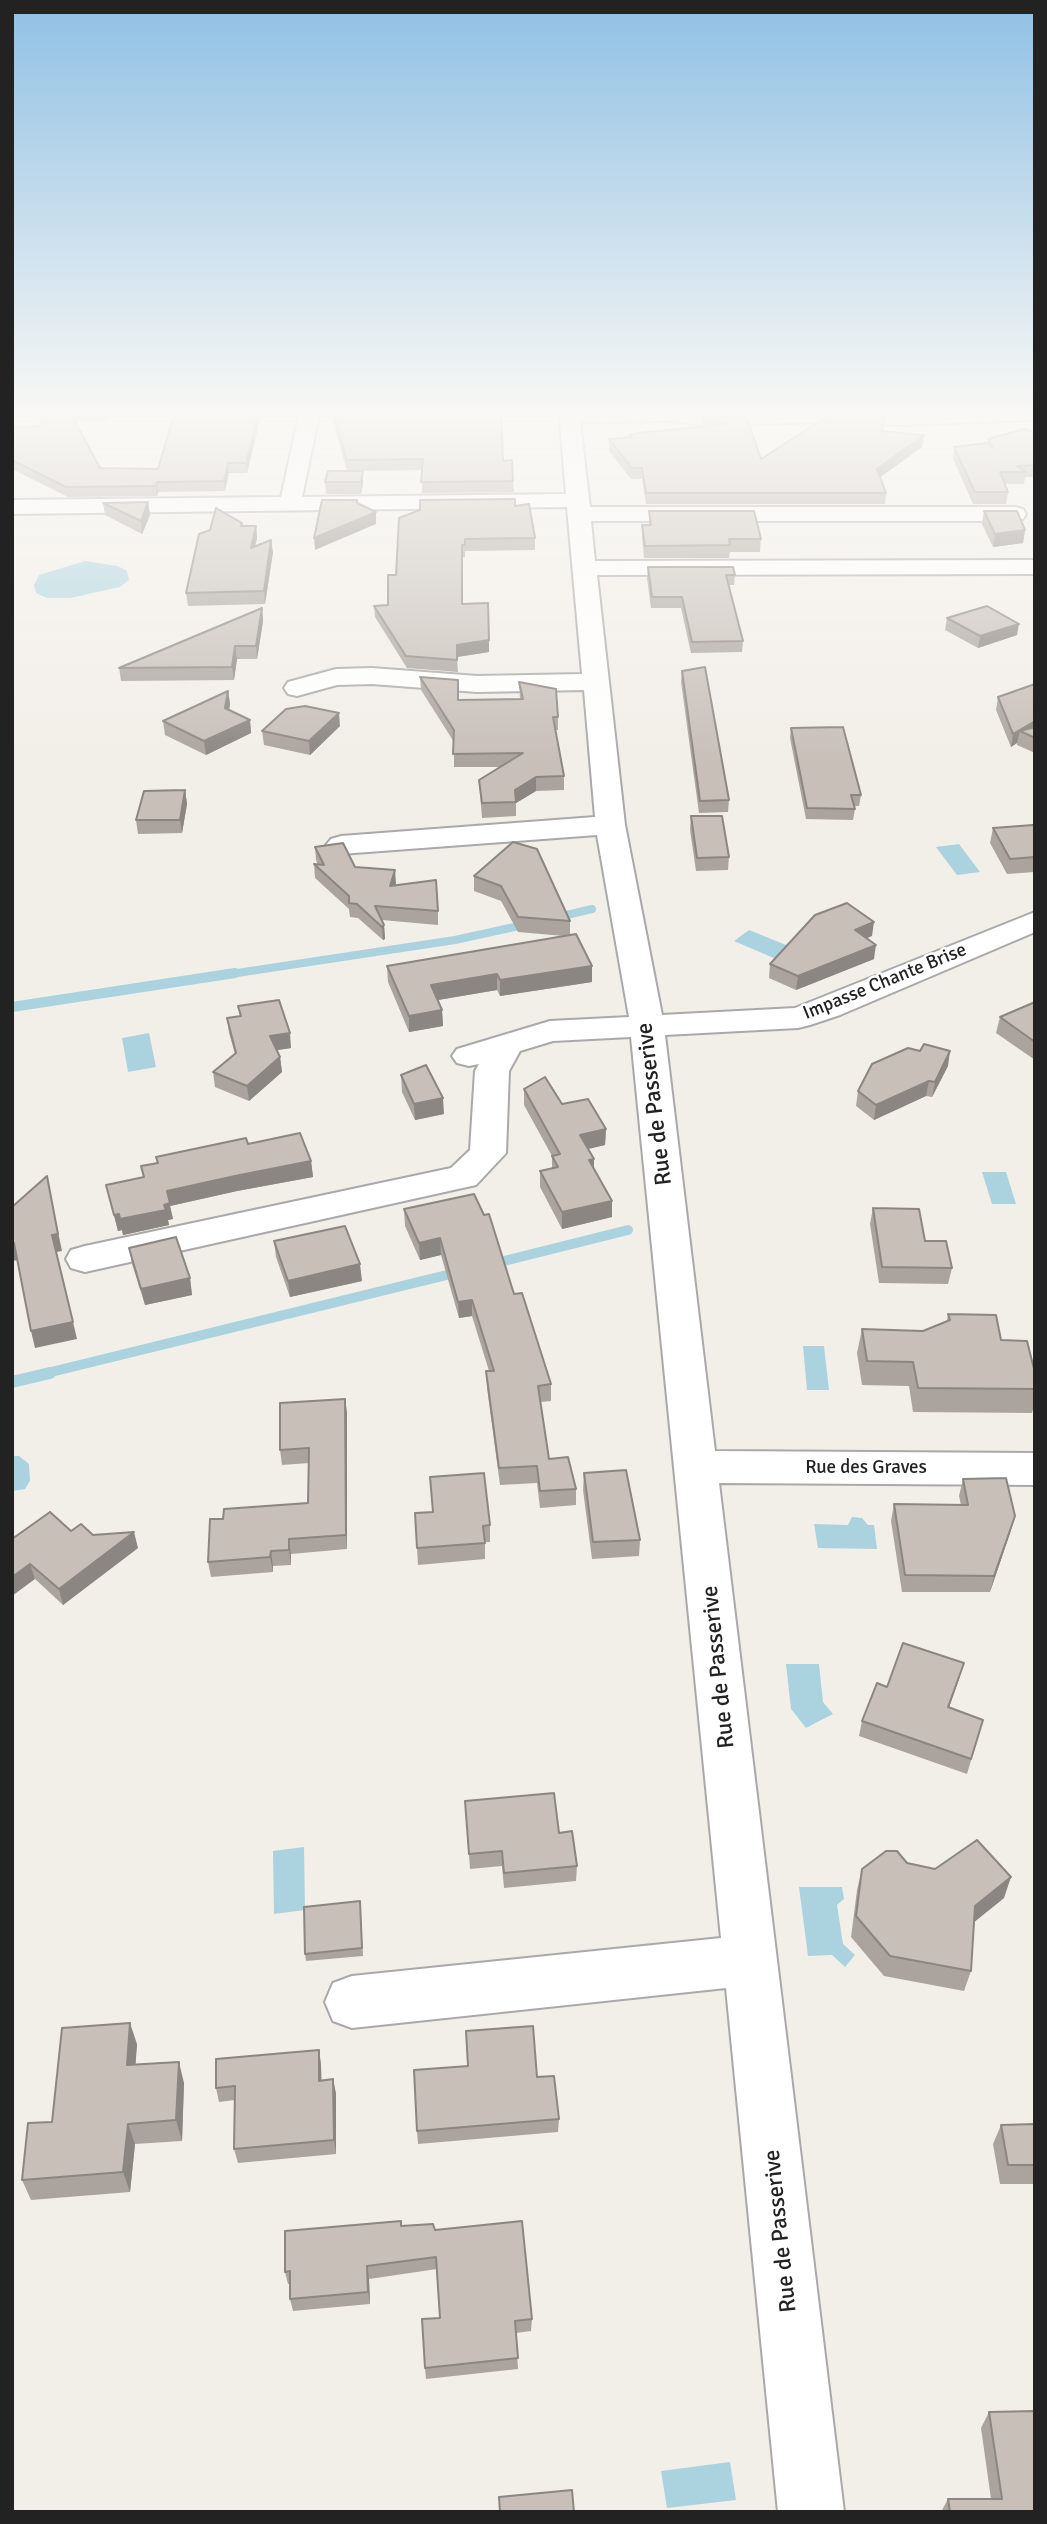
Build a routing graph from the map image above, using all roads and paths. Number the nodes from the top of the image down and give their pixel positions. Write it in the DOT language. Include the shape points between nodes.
graph roads {
  1 [pos="582,529"];
  2 [pos="1035,567"];
  3 [pos="585,568"];
  4 [pos="597,682"];
  5 [pos="297,688"];
  6 [pos="610,825"];
  7 [pos="341,845"];
  8 [pos="1035,921"];
  9 [pos="647,1025"];
  10 [pos="506,1046"];
  11 [pos="469,1056"];
  12 [pos="85,1259"];
  13 [pos="697,1467"];
  14 [pos="1035,1469"];
  15 [pos="751,1960"];
  16 [pos="352,2002"];
  17 [pos="811,2512"];
  1 -- 3 [label="street, Rue de Passerive"];
  2 -- 3 [label="street"];
  3 -- 4 [label="street, Rue de Passerive"];
  4 -- 5 [label="street" via="477,684 372,676 336,677"];
  4 -- 6 [label="street, Rue de Passerive"];
  6 -- 7 [label="street"];
  6 -- 9 [label="street, Rue de Passerive"];
  8 -- 9 [label="street, Impasse Chante Brise" via="798,1018"];
  9 -- 10 [label="street, Impasse Chante Brise" via="550,1031"];
  9 -- 13 [label="street, Rue de Passerive"];
  10 -- 11 [label="street, Impasse Chante Brise"];
  10 -- 12 [label="street" via="492,1071 488,1153 463,1177"];
  13 -- 14 [label="street, Rue des Graves"];
  13 -- 15 [label="street, Rue de Passerive"];
  15 -- 16 [label="street"];
  15 -- 17 [label="street, Rue de Passerive"];
}
